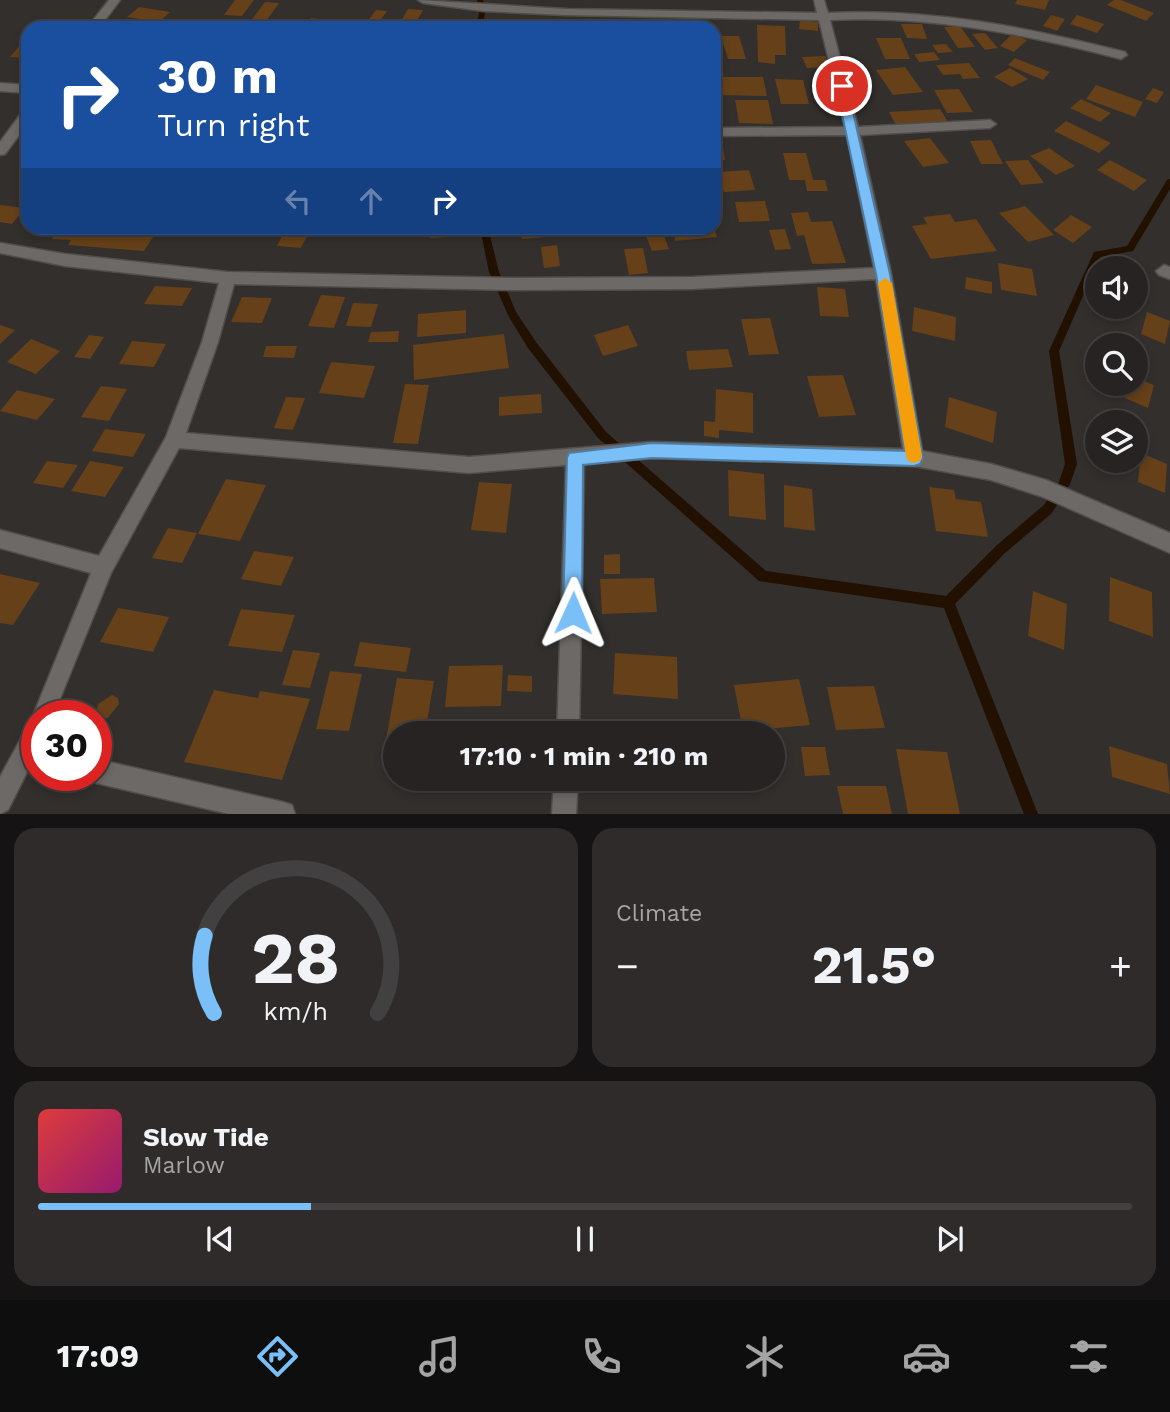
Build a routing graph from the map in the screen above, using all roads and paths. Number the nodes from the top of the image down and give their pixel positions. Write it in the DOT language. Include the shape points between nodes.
graph roads {
  1 [pos="115,0"];
  2 [pos="423,0"];
  3 [pos="820,0"];
  4 [pos="825,17"];
  5 [pos="98,21"];
  6 [pos="1121,55"];
  7 [pos="0,87"];
  8 [pos="21,88"];
  9 [pos="21,123"];
  10 [pos="990,124"];
  11 [pos="853,131"];
  12 [pos="721,132"];
  13 [pos="0,151"];
  14 [pos="0,248"];
  15 [pos="883,274"];
  16 [pos="228,278"];
  17 [pos="174,440"];
  18 [pos="575,458"];
  19 [pos="914,458"];
  20 [pos="0,540"];
  21 [pos="1170,543"];
  22 [pos="104,567"];
  23 [pos="49,700"];
  24 [pos="568,721"];
  25 [pos="21,770"];
  26 [pos="112,775"];
  27 [pos="565,791"];
  28 [pos="0,803"];
  29 [pos="283,814"];
  30 [pos="564,814"];
  1 -- 5 [label="street"];
  2 -- 4 [label="street" via="566,12"];
  3 -- 4 [label="street"];
  4 -- 6 [label="street" via="877,14 968,20"];
  4 -- 11 [label="street"];
  7 -- 8 [label="street"];
  9 -- 13 [label="street"];
  10 -- 11 [label="street"];
  11 -- 12 [label="street"];
  11 -- 15 [label="street"];
  14 -- 16 [label="street"];
  15 -- 16 [label="street" via="692,283"];
  15 -- 19 [label="street"];
  16 -- 17 [label="street"];
  17 -- 18 [label="street" via="469,465"];
  17 -- 22 [label="street"];
  18 -- 19 [label="street" via="652,450"];
  18 -- 24 [label="street"];
  19 -- 21 [label="street" via="991,472 1045,489"];
  20 -- 22 [label="street"];
  22 -- 23 [label="street"];
  25 -- 28 [label="street"];
  26 -- 29 [label="street"];
  27 -- 30 [label="street"];
}
